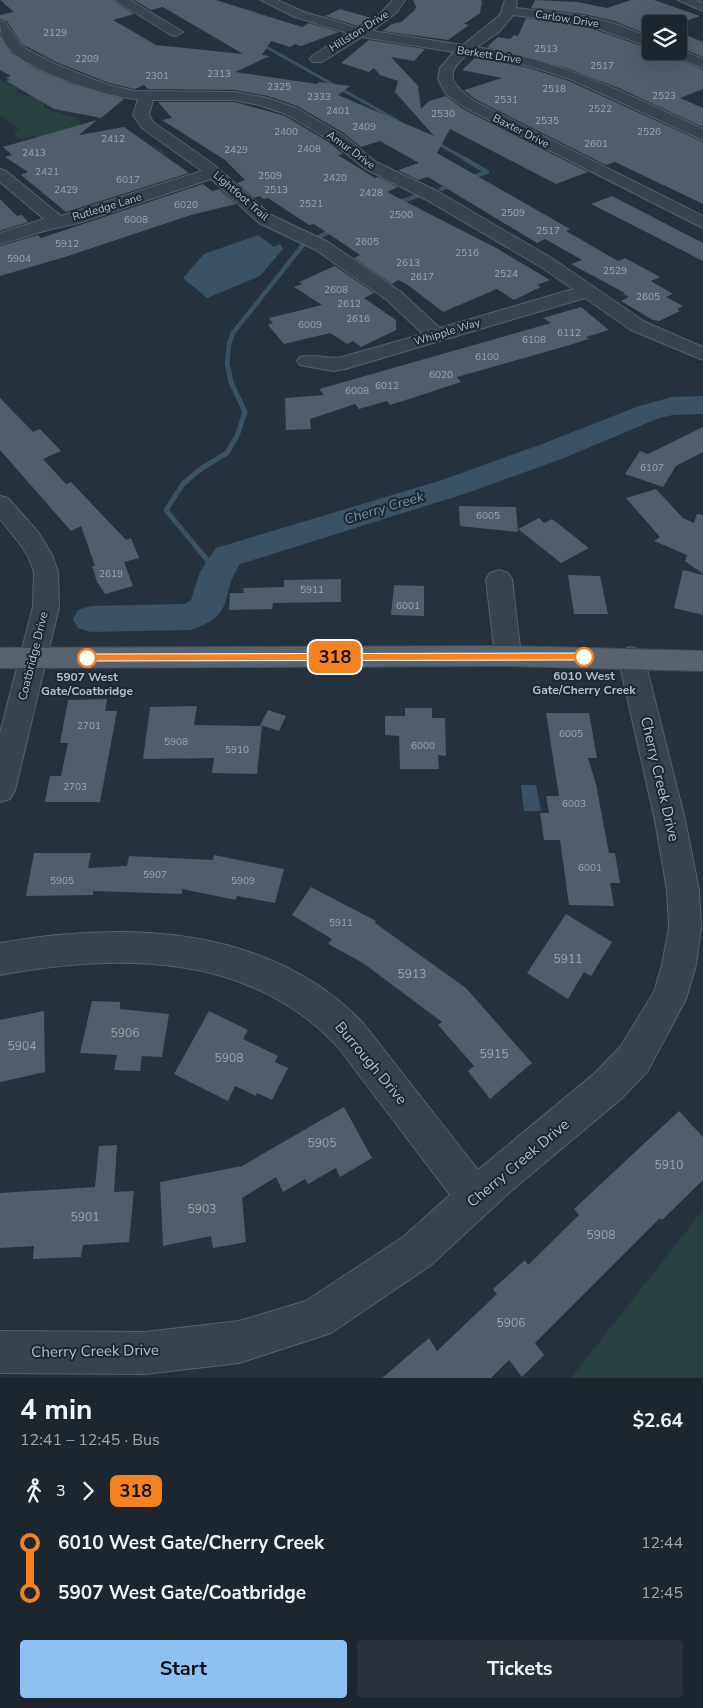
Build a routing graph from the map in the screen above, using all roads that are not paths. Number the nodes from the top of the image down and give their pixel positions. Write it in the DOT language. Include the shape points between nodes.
graph roads {
  1 [pos="121,0"];
  2 [pos="267,0"];
  3 [pos="398,0"];
  4 [pos="684,0"];
  5 [pos="510,6"];
  6 [pos="703,7"];
  7 [pos="0,26"];
  8 [pos="176,32"];
  9 [pos="358,33"];
  10 [pos="642,40"];
  11 [pos="464,51"];
  12 [pos="687,57"];
  13 [pos="317,59"];
  14 [pos="703,64"];
  15 [pos="147,95"];
  16 [pos="703,135"];
  17 [pos="214,173"];
  18 [pos="0,174"];
  19 [pos="58,222"];
  20 [pos="703,223"];
  21 [pos="0,239"];
  22 [pos="587,291"];
  23 [pos="436,335"];
  24 [pos="703,344"];
  25 [pos="683,345"];
  26 [pos="703,354"];
  27 [pos="306,362"];
  28 [pos="0,504"];
  29 [pos="499,579"];
  30 [pos="508,656"];
  31 [pos="632,657"];
  32 [pos="0,658"];
  33 [pos="32,658"];
  34 [pos="703,661"];
  35 [pos="0,790"];
  36 [pos="0,959"];
  37 [pos="475,1198"];
  38 [pos="0,1352"];
  1 -- 8 [label="street"];
  2 -- 9 [label="street, Berkett Drive" via="313,21"];
  3 -- 9 [label="street, Hillston Drive" via="392,10"];
  4 -- 6 [label="street"];
  5 -- 10 [label="street, Carlow Drive" via="589,21"];
  5 -- 11 [label="street, Baxter Drive" via="502,22"];
  7 -- 15 [label="street, Amur Drive" via="16,48 15,55 104,90"];
  9 -- 11 [label="street, Berkett Drive"];
  9 -- 13 [label="street, Hillston Drive"];
  11 -- 16 [label="street, Berkett Drive" via="532,62 564,73"];
  11 -- 20 [label="street, Baxter Drive" via="444,72 446,86 459,98"];
  12 -- 14 [label="street"];
  15 -- 17 [label="street, Lightfoot Trail" via="141,119"];
  15 -- 22 [label="street, Amur Drive" via="236,96 285,108 337,138 370,165 430,195 547,263"];
  17 -- 19 [label="street, Rutledge Lane"];
  17 -- 23 [label="street, Lightfoot Trail" via="265,219 322,246 394,296"];
  18 -- 19 [label="street"];
  19 -- 21 [label="street, Rutledge Lane"];
  22 -- 23 [label="street, Whipple Way"];
  22 -- 25 [label="street, Amur Drive" via="647,331"];
  23 -- 27 [label="street, Whipple Way" via="345,363"];
  24 -- 25 [label="street, Amur Drive"];
  25 -- 26 [label="street, Amur Drive"];
  28 -- 33 [label="street, Coatbridge Drive" via="30,538 46,572 46,606"];
  29 -- 30 [label="street"];
  30 -- 31 [label="main road"];
  30 -- 33 [label="main road"];
  31 -- 34 [label="main road"];
  31 -- 37 [label="street, Cherry Creek Drive" via="683,890 685,928 679,965 669,999 634,1060 608,1086"];
  32 -- 33 [label="main road"];
  33 -- 35 [label="street, Coatbridge Drive"];
  36 -- 37 [label="street, Burrough Drive" via="41,951 152,948 198,952 233,960 271,976 302,993 332,1016 359,1045"];
  37 -- 38 [label="street, Cherry Creek Drive" via="417,1251 316,1318 239,1342 145,1353"];
}
